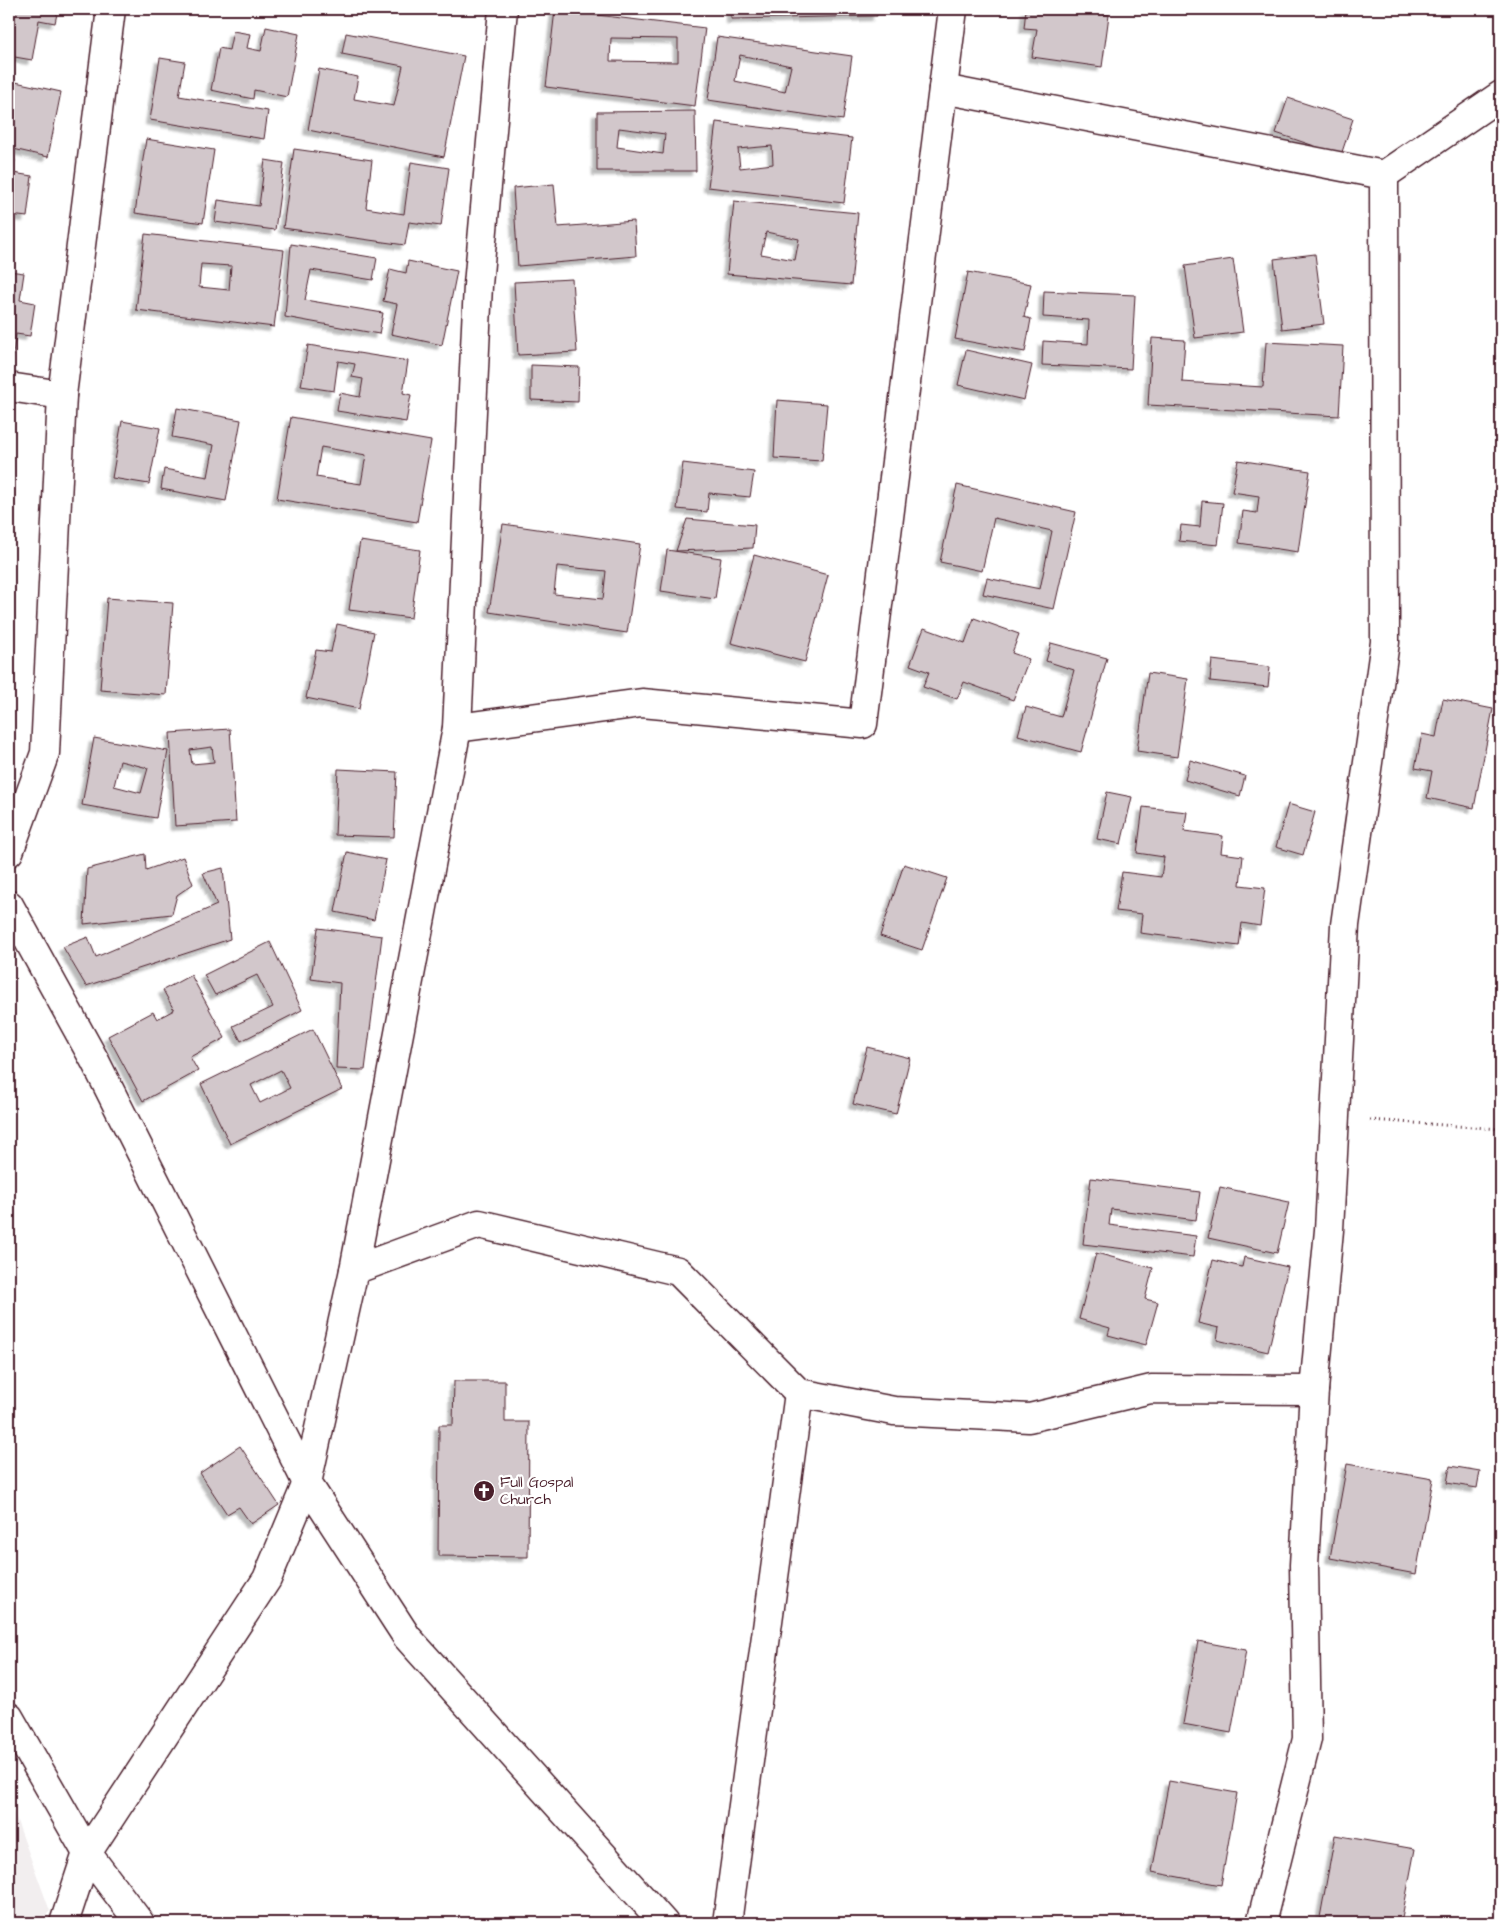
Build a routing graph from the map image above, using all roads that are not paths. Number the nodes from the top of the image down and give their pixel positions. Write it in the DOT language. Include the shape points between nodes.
graph roads {
  1 [pos="111,9"];
  2 [pos="503,9"];
  3 [pos="953,9"];
  4 [pos="942,89"];
  5 [pos="1501,95"];
  6 [pos="1384,175"];
  7 [pos="9,387"];
  8 [pos="62,395"];
  9 [pos="457,728"];
  10 [pos="9,852"];
  11 [pos="9,905"];
  12 [pos="354,1270"];
  13 [pos="1314,1390"];
  14 [pos="798,1393"];
  15 [pos="307,1483"];
  16 [pos="9,1717"];
  17 [pos="87,1853"];
  18 [pos="64,1923"];
  19 [pos="140,1923"];
  20 [pos="664,1923"];
  21 [pos="727,1923"];
  22 [pos="1261,1923"];
  1 -- 8 [label="street"];
  2 -- 9 [label="street" via="478,285"];
  3 -- 4 [label="street"];
  4 -- 6 [label="street"];
  4 -- 9 [label="street" via="863,724 642,703"];
  5 -- 6 [label="street"];
  6 -- 13 [label="street" via="1384,642 1346,926 1328,1230"];
  7 -- 8 [label="street"];
  8 -- 10 [label="street" via="45,753"];
  9 -- 12 [label="street"];
  11 -- 15 [label="street" via="95,1061"];
  12 -- 14 [label="street" via="480,1224 678,1271"];
  12 -- 15 [label="street"];
  13 -- 14 [label="street" via="1151,1389 1029,1418 894,1411"];
  13 -- 22 [label="street" via="1304,1565 1307,1739"];
  14 -- 21 [label="street"];
  15 -- 17 [label="street" via="267,1579"];
  15 -- 20 [label="street" via="407,1637"];
  16 -- 17 [label="street"];
  17 -- 18 [label="street"];
  17 -- 19 [label="street"];
}
